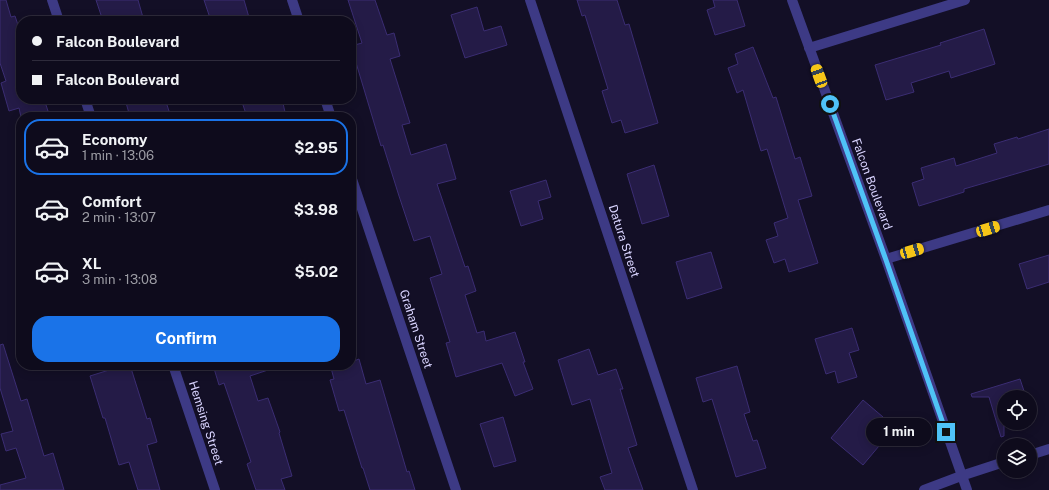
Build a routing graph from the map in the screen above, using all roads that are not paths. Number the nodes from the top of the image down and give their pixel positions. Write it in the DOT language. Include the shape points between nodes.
graph roads {
  1 [pos="52,0"];
  2 [pos="292,0"];
  3 [pos="530,0"];
  4 [pos="792,0"];
  5 [pos="965,0"];
  6 [pos="57,16"];
  7 [pos="297,16"];
  8 [pos="809,48"];
  9 [pos="356,191"];
  10 [pos="1049,210"];
  11 [pos="886,260"];
  12 [pos="175,370"];
  13 [pos="1049,449"];
  14 [pos="1037,453"];
  15 [pos="997,464"];
  16 [pos="961,476"];
  17 [pos="214,490"];
  18 [pos="456,490"];
  19 [pos="693,490"];
  20 [pos="924,490"];
  21 [pos="966,490"];
  1 -- 6 [label="street"];
  2 -- 7 [label="street"];
  3 -- 19 [label="street, Datura Street"];
  4 -- 8 [label="street, Falcon Boulevard"];
  5 -- 8 [label="street"];
  8 -- 11 [label="street, Falcon Boulevard"];
  9 -- 18 [label="street, Graham Street"];
  10 -- 11 [label="street"];
  11 -- 16 [label="street, Falcon Boulevard"];
  12 -- 17 [label="street, Hemsing Street"];
  13 -- 14 [label="street"];
  15 -- 16 [label="street"];
  16 -- 20 [label="street"];
  16 -- 21 [label="street, Falcon Boulevard"];
}
